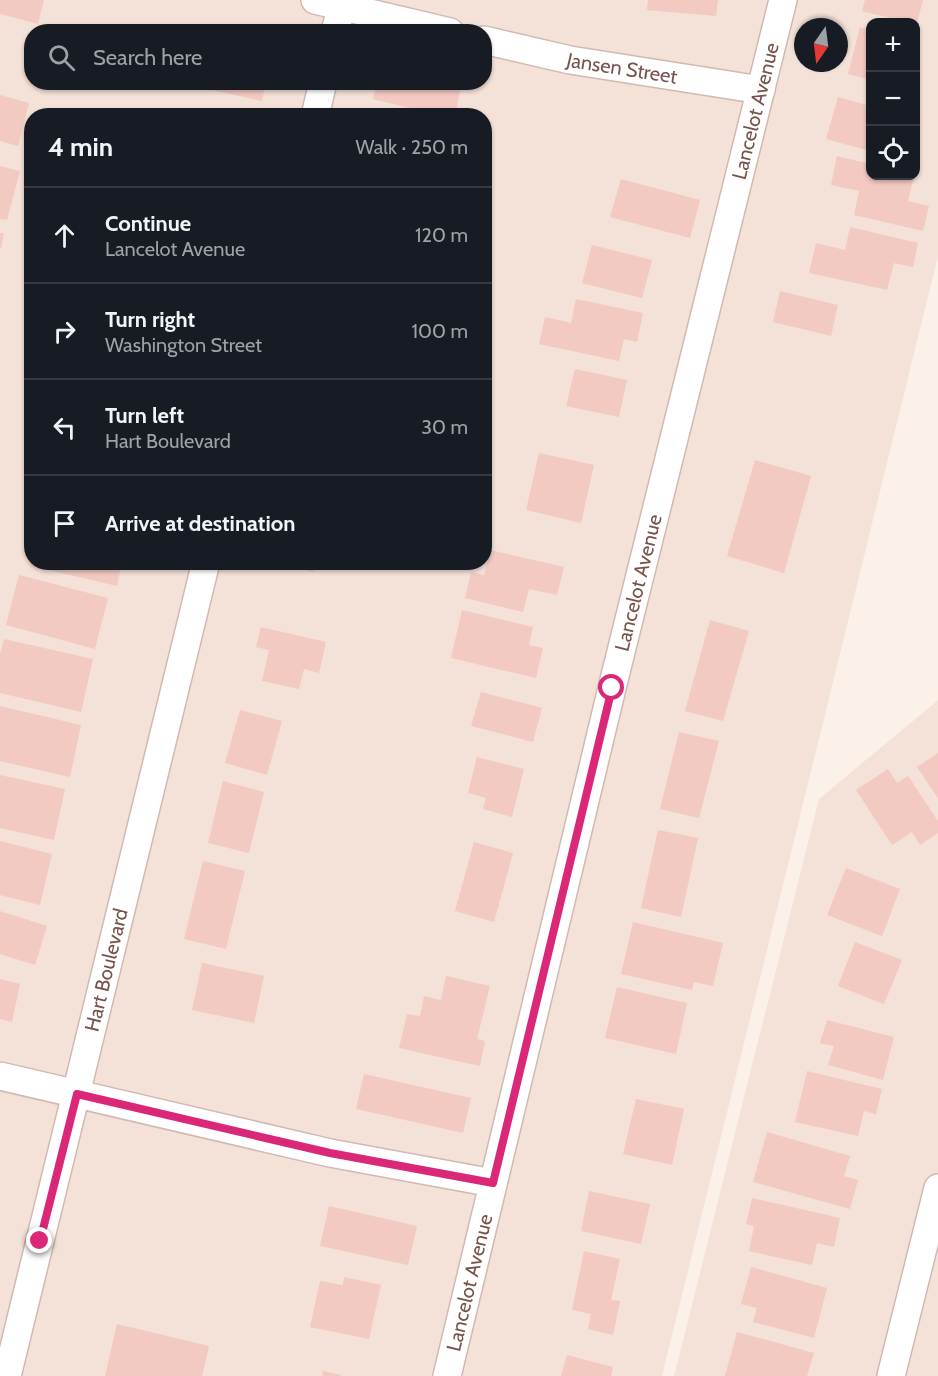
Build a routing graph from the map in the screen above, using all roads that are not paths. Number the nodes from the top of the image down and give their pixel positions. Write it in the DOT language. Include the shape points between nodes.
graph roads {
  1 [pos="783,0"];
  2 [pos="333,9"];
  3 [pos="409,24"];
  4 [pos="492,42"];
  5 [pos="321,90"];
  6 [pos="761,90"];
  7 [pos="317,108"];
  8 [pos="204,570"];
  9 [pos="0,1076"];
  10 [pos="77,1094"];
  11 [pos="493,1183"];
  12 [pos="938,1188"];
  13 [pos="7,1376"];
  14 [pos="447,1376"];
  15 [pos="891,1376"];
  1 -- 6 [label="street, Lancelot Avenue"];
  2 -- 3 [label="street"];
  4 -- 6 [label="street, Jansen Street" via="570,60"];
  5 -- 7 [label="street"];
  6 -- 11 [label="street, Lancelot Avenue"];
  8 -- 10 [label="street, Hart Boulevard"];
  9 -- 10 [label="street"];
  10 -- 11 [label="street" via="330,1153"];
  10 -- 13 [label="street, Hart Boulevard"];
  11 -- 14 [label="street, Lancelot Avenue"];
  12 -- 15 [label="street"];
}
